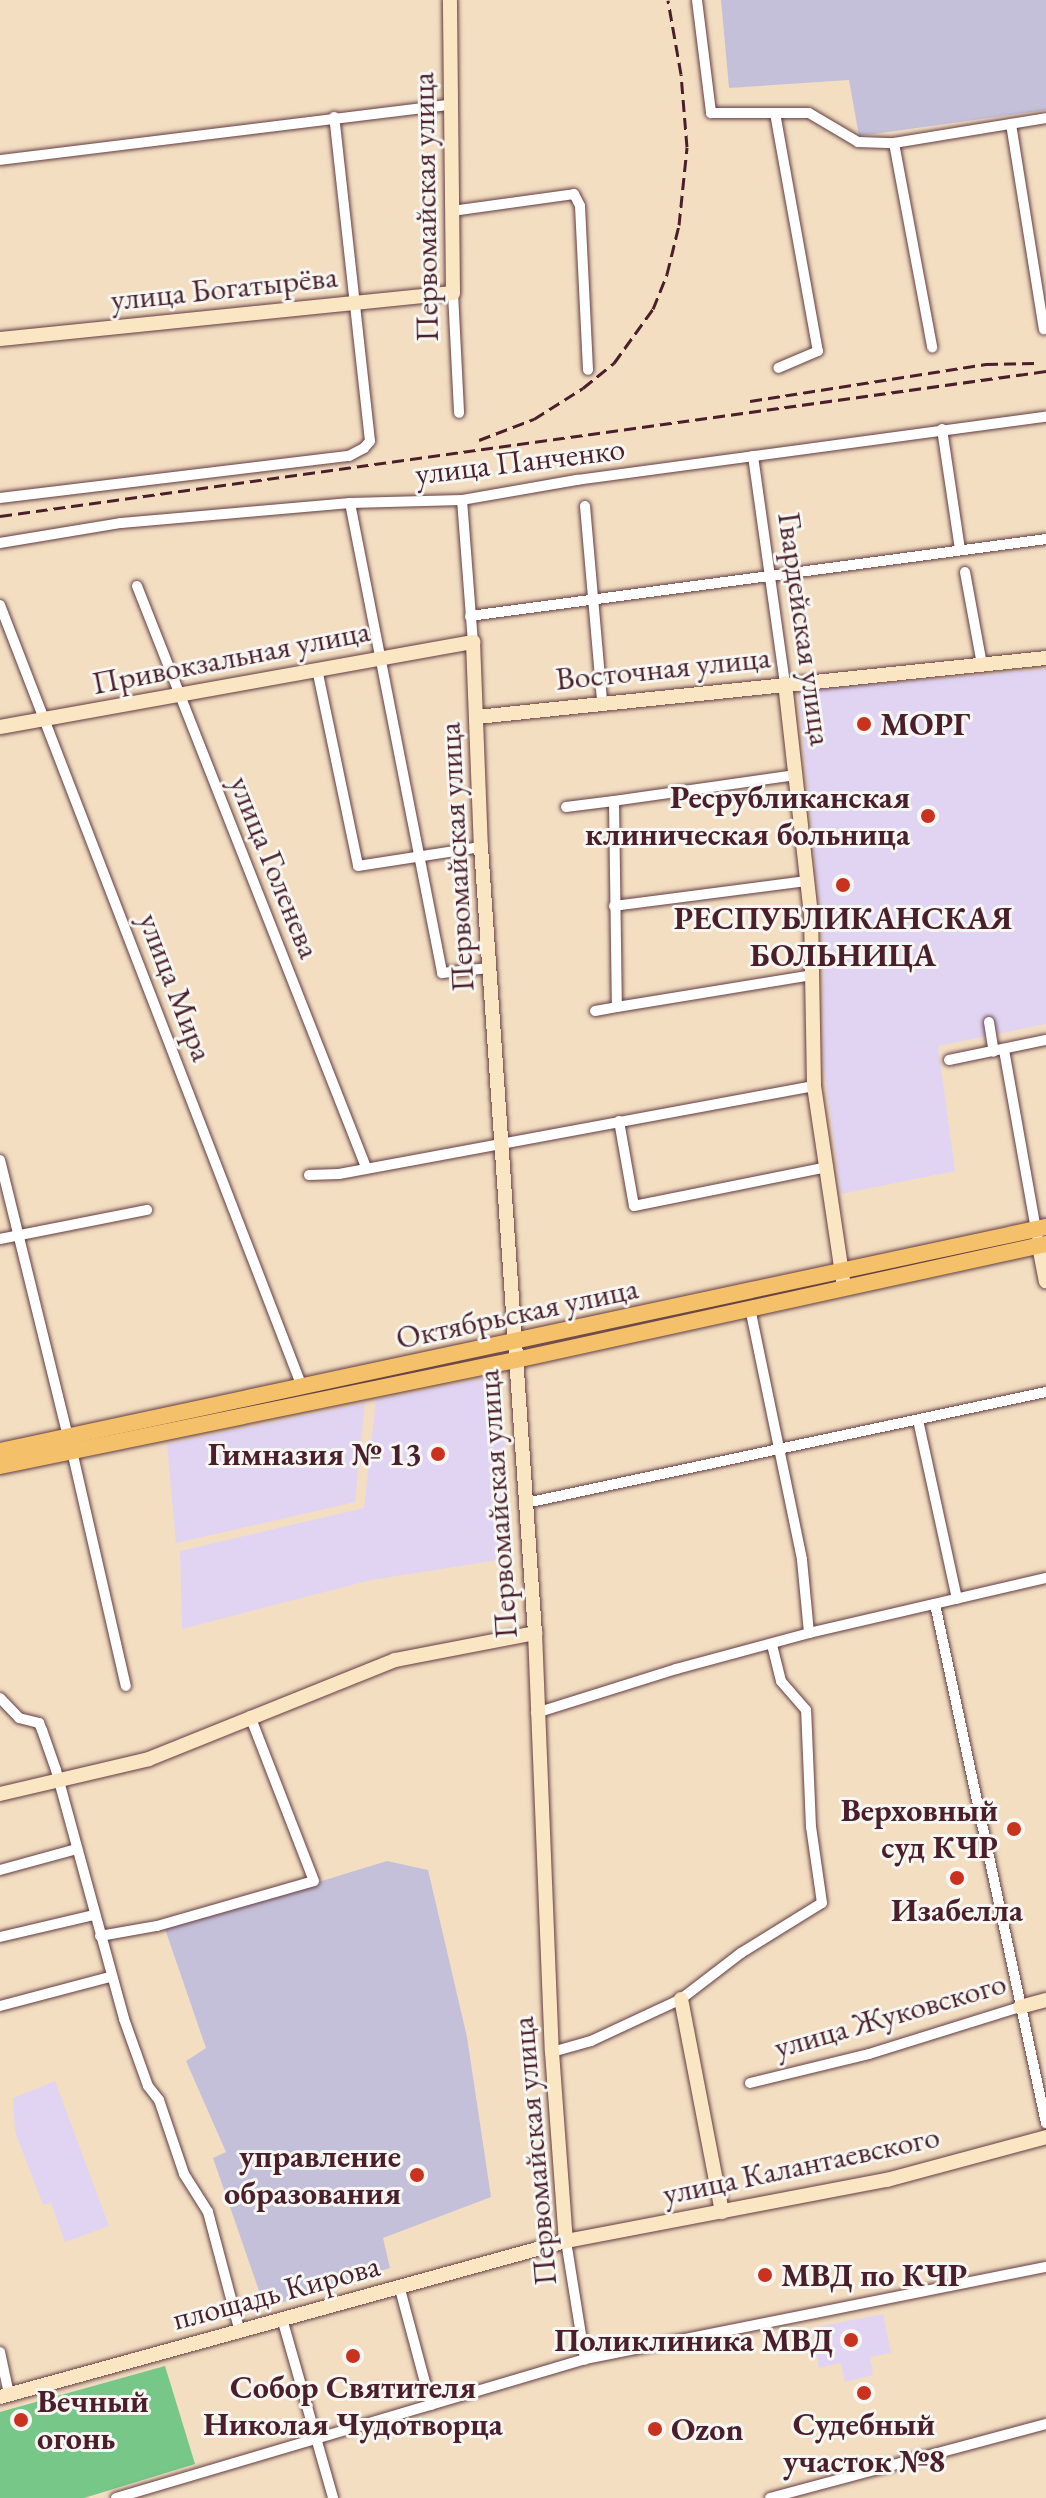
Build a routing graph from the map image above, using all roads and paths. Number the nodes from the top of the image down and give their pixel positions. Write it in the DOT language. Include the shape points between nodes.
graph roads {
  1 [pos="450,0"];
  2 [pos="697,0"];
  3 [pos="451,105"];
  4 [pos="775,113"];
  5 [pos="334,117"];
  6 [pos="1046,118"];
  7 [pos="1011,124"];
  8 [pos="894,143"];
  9 [pos="0,160"];
  10 [pos="452,211"];
  11 [pos="453,293"];
  12 [pos="355,303"];
  13 [pos="1044,329"];
  14 [pos="0,339"];
  15 [pos="932,347"];
  16 [pos="778,368"];
  17 [pos="588,370"];
  18 [pos="459,413"];
  19 [pos="1046,417"];
  20 [pos="942,429"];
  21 [pos="753,456"];
  22 [pos="0,498"];
  23 [pos="462,500"];
  24 [pos="350,503"];
  25 [pos="585,506"];
  26 [pos="1046,539"];
  27 [pos="0,543"];
  28 [pos="960,550"];
  29 [pos="965,572"];
  30 [pos="772,577"];
  31 [pos="137,586"];
  32 [pos="592,599"];
  33 [pos="0,605"];
  34 [pos="470,616"];
  35 [pos="473,642"];
  36 [pos="380,657"];
  37 [pos="1046,658"];
  38 [pos="982,665"];
  39 [pos="317,669"];
  40 [pos="785,683"];
  41 [pos="179,696"];
  42 [pos="602,702"];
  43 [pos="477,717"];
  44 [pos="45,721"];
  45 [pos="0,727"];
  46 [pos="796,775"];
  47 [pos="614,801"];
  48 [pos="566,807"];
  49 [pos="481,847"];
  50 [pos="419,856"];
  51 [pos="807,881"];
  52 [pos="614,906"];
  53 [pos="489,968"];
  54 [pos="813,975"];
  55 [pos="617,1007"];
  56 [pos="595,1011"];
  57 [pos="989,1022"];
  58 [pos="1046,1040"];
  59 [pos="999,1051"];
  60 [pos="949,1060"];
  61 [pos="814,1086"];
  62 [pos="619,1121"];
  63 [pos="501,1144"];
  64 [pos="0,1160"];
  65 [pos="366,1167"];
  66 [pos="828,1167"];
  67 [pos="309,1175"];
  68 [pos="147,1210"];
  69 [pos="20,1236"];
  70 [pos="1042,1236"];
  71 [pos="0,1239"];
  72 [pos="843,1278"];
  73 [pos="1046,1281"];
  74 [pos="750,1308"];
  75 [pos="516,1351"];
  76 [pos="302,1387"];
  77 [pos="1046,1392"];
  78 [pos="918,1420"];
  79 [pos="70,1444"];
  80 [pos="0,1451"];
  81 [pos="780,1451"];
  82 [pos="0,1466"];
  83 [pos="526,1503"];
  84 [pos="1046,1578"];
  85 [pos="957,1599"];
  86 [pos="935,1604"];
  87 [pos="535,1633"];
  88 [pos="809,1633"];
  89 [pos="772,1645"];
  90 [pos="126,1686"];
  91 [pos="0,1698"];
  92 [pos="536,1713"];
  93 [pos="250,1716"];
  94 [pos="58,1783"];
  95 [pos="0,1794"];
  96 [pos="77,1849"];
  97 [pos="0,1870"];
  98 [pos="94,1915"];
  99 [pos="100,1936"];
  100 [pos="0,1937"];
  101 [pos="110,1977"];
  102 [pos="681,1999"];
  103 [pos="1046,2000"];
  104 [pos="0,2006"];
  105 [pos="1020,2007"];
  106 [pos="552,2052"];
  107 [pos="750,2083"];
  108 [pos="1046,2123"];
  109 [pos="1046,2137"];
  110 [pos="722,2212"];
  111 [pos="566,2241"];
  112 [pos="1046,2267"];
  113 [pos="400,2289"];
  114 [pos="283,2322"];
  115 [pos="240,2332"];
  116 [pos="0,2352"];
  117 [pos="585,2359"];
  118 [pos="4,2396"];
  119 [pos="431,2405"];
  120 [pos="1046,2424"];
  121 [pos="316,2438"];
  122 [pos="116,2498"];
  123 [pos="333,2498"];
  124 [pos="770,2498"];
  1 -- 3 [label="street, Первомайская улица"];
  2 -- 4 [label="street" via="711,113"];
  3 -- 5 [label="street"];
  3 -- 10 [label="street, Первомайская улица"];
  4 -- 8 [label="street" via="809,113 858,142"];
  4 -- 16 [label="street" via="818,351"];
  5 -- 9 [label="street"];
  5 -- 12 [label="street"];
  6 -- 7 [label="street"];
  7 -- 8 [label="street"];
  7 -- 13 [label="street"];
  8 -- 15 [label="street"];
  10 -- 11 [label="street, Первомайская улица"];
  10 -- 17 [label="street" via="574,194 580,206"];
  11 -- 12 [label="street, улица Богатырёва"];
  11 -- 18 [label="street, Первомайская улица"];
  12 -- 14 [label="street, улица Богатырёва"];
  12 -- 22 [label="street" via="370,441 349,456"];
  19 -- 20 [label="street, улица Панченко"];
  20 -- 21 [label="street, улица Панченко"];
  20 -- 28 [label="street"];
  21 -- 23 [label="street, улица Панченко"];
  21 -- 30 [label="street, Гвардейская улица"];
  23 -- 24 [label="street, улица Панченко"];
  23 -- 34 [label="street, Первомайская улица"];
  24 -- 27 [label="street, улица Панченко" via="121,523"];
  24 -- 36 [label="street"];
  25 -- 32 [label="street"];
  26 -- 28 [label="street"];
  28 -- 30 [label="street"];
  29 -- 38 [label="street"];
  30 -- 32 [label="street"];
  30 -- 40 [label="street, Гвардейская улица"];
  31 -- 41 [label="street, улица Голенева"];
  32 -- 34 [label="street"];
  32 -- 42 [label="street"];
  33 -- 44 [label="street, улица Мира"];
  34 -- 35 [label="street, Первомайская улица"];
  35 -- 36 [label="street, Привокзальная улица"];
  35 -- 43 [label="street, Первомайская улица"];
  36 -- 39 [label="street, Привокзальная улица"];
  36 -- 50 [label="street"];
  37 -- 38 [label="street, Восточная улица"];
  38 -- 40 [label="street, Восточная улица"];
  39 -- 41 [label="street, Привокзальная улица"];
  39 -- 50 [label="street" via="358,866"];
  40 -- 42 [label="street, Восточная улица"];
  40 -- 46 [label="street, Гвардейская улица"];
  41 -- 44 [label="street, Привокзальная улица"];
  41 -- 65 [label="street, улица Голенева"];
  42 -- 43 [label="street, Восточная улица"];
  43 -- 49 [label="street, Первомайская улица"];
  44 -- 45 [label="street, Привокзальная улица"];
  44 -- 76 [label="street, улица Мира"];
  46 -- 47 [label="street"];
  46 -- 51 [label="street, Гвардейская улица"];
  47 -- 48 [label="street"];
  47 -- 52 [label="street"];
  49 -- 50 [label="street"];
  49 -- 53 [label="street, Первомайская улица"];
  50 -- 53 [label="street" via="442,973"];
  51 -- 52 [label="street"];
  51 -- 54 [label="street, Гвардейская улица"];
  52 -- 55 [label="street"];
  53 -- 63 [label="street, Первомайская улица"];
  54 -- 55 [label="street"];
  54 -- 61 [label="street, Гвардейская улица"];
  55 -- 56 [label="street"];
  57 -- 59 [label="street"];
  58 -- 59 [label="street"];
  59 -- 60 [label="street"];
  59 -- 70 [label="street"];
  61 -- 62 [label="street"];
  61 -- 66 [label="street, Гвардейская улица"];
  62 -- 63 [label="street"];
  62 -- 66 [label="street" via="634,1206"];
  63 -- 65 [label="street"];
  63 -- 75 [label="street, Первомайская улица"];
  64 -- 69 [label="street"];
  65 -- 67 [label="street"];
  66 -- 72 [label="street, Гвардейская улица"];
  68 -- 69 [label="street"];
  69 -- 71 [label="street"];
  69 -- 79 [label="street"];
  70 -- 72 [label="main road, Октябрьская улица"];
  70 -- 73 [label="street"];
  72 -- 74 [label="main road, Октябрьская улица"];
  72 -- 75 [label="main road, Октябрьская улица"];
  74 -- 75 [label="main road, Октябрьская улица"];
  74 -- 81 [label="street"];
  75 -- 76 [label="main road, Октябрьская улица"];
  75 -- 79 [label="main road, Октябрьская улица"];
  75 -- 83 [label="street, Первомайская улица"];
  76 -- 79 [label="main road, Октябрьская улица"];
  77 -- 78 [label="street"];
  78 -- 81 [label="street"];
  78 -- 85 [label="street"];
  79 -- 80 [label="main road, Октябрьская улица"];
  79 -- 82 [label="main road, Октябрьская улица"];
  79 -- 90 [label="street"];
  81 -- 83 [label="street"];
  81 -- 88 [label="street" via="802,1560"];
  83 -- 87 [label="street, Первомайская улица"];
  84 -- 85 [label="street"];
  85 -- 86 [label="street"];
  86 -- 88 [label="street"];
  86 -- 105 [label="street"];
  87 -- 92 [label="street, Первомайская улица"];
  87 -- 93 [label="street" via="395,1660"];
  88 -- 89 [label="street"];
  89 -- 92 [label="street"];
  89 -- 102 [label="street" via="781,1681 806,1710 811,1827 822,1903 741,1953"];
  91 -- 94 [label="street" via="19,1718 39,1723"];
  92 -- 106 [label="street, Первомайская улица"];
  93 -- 94 [label="street" via="149,1759"];
  93 -- 99 [label="street" via="314,1881 157,1926"];
  94 -- 95 [label="street"];
  94 -- 96 [label="street"];
  96 -- 97 [label="street"];
  96 -- 98 [label="street"];
  98 -- 99 [label="street"];
  98 -- 100 [label="street"];
  99 -- 101 [label="street"];
  101 -- 104 [label="street"];
  101 -- 115 [label="street" via="184,2174 208,2212"];
  102 -- 106 [label="street" via="591,2041"];
  102 -- 110 [label="street"];
  103 -- 105 [label="street, улица Жуковского"];
  105 -- 107 [label="street, улица Жуковского" via="869,2054"];
  105 -- 108 [label="street"];
  106 -- 111 [label="street, Первомайская улица"];
  109 -- 110 [label="street, улица Калантаевского" via="887,2180"];
  110 -- 111 [label="street, улица Калантаевского"];
  111 -- 113 [label="street, площадь Кирова"];
  111 -- 117 [label="street, Первомайская улица"];
  112 -- 117 [label="street"];
  113 -- 114 [label="street, площадь Кирова"];
  113 -- 119 [label="street"];
  114 -- 115 [label="street, площадь Кирова"];
  114 -- 121 [label="street"];
  115 -- 118 [label="street, площадь Кирова"];
  116 -- 118 [label="street"];
  117 -- 119 [label="street"];
  119 -- 121 [label="street"];
  120 -- 124 [label="street"];
  121 -- 122 [label="street"];
  121 -- 123 [label="street"];
}
